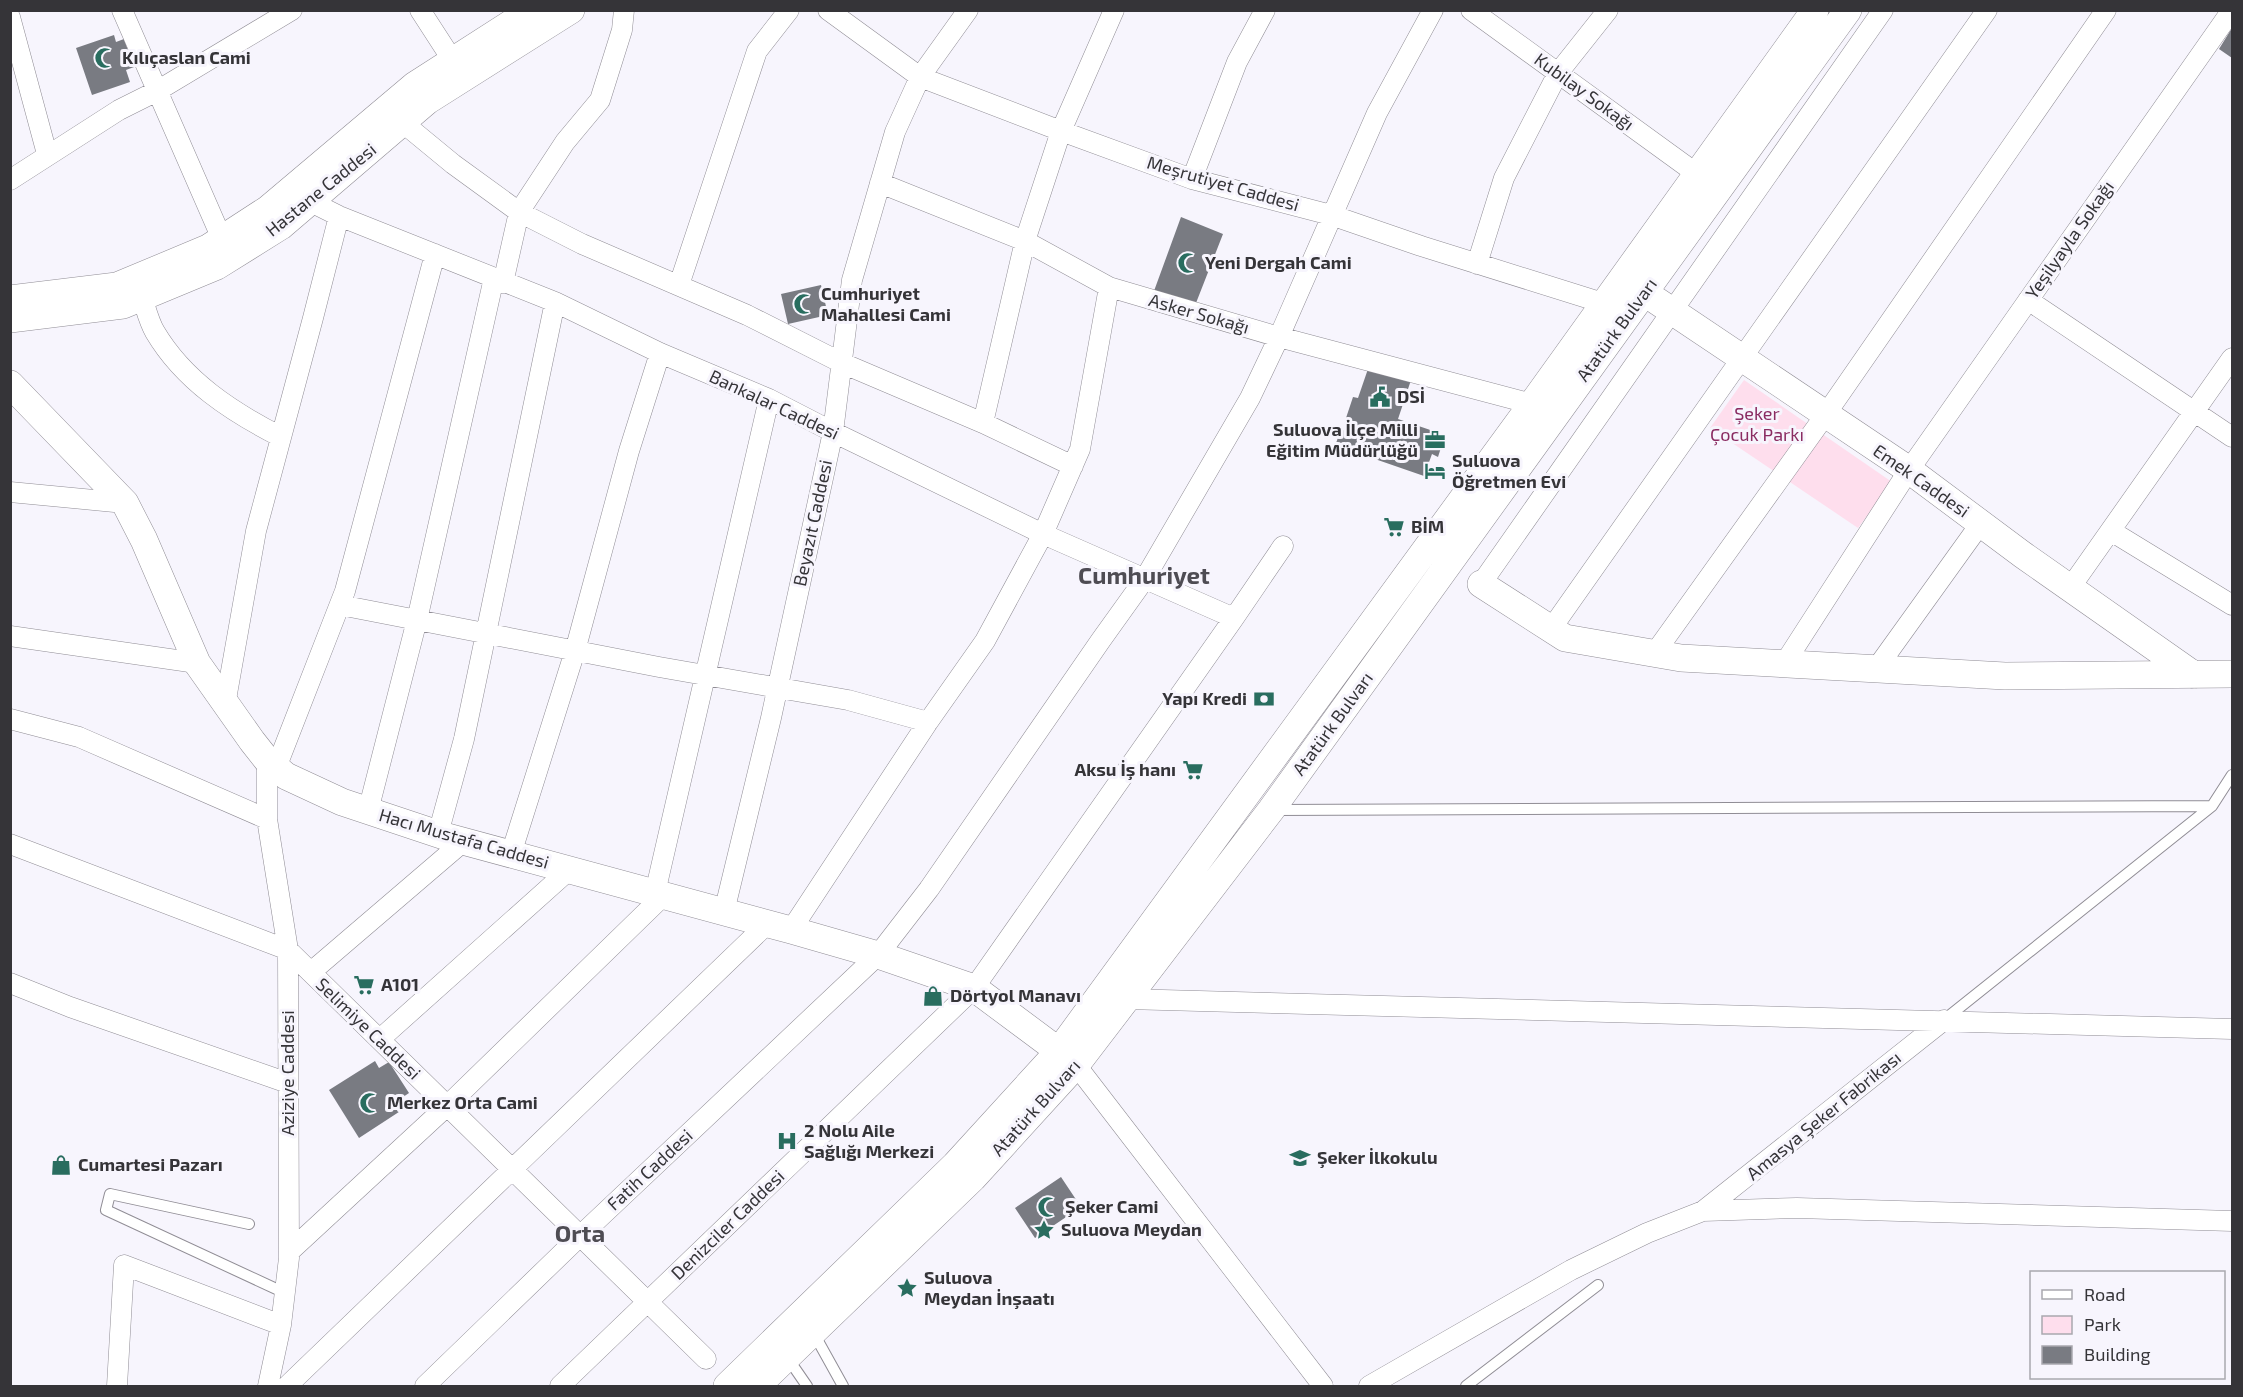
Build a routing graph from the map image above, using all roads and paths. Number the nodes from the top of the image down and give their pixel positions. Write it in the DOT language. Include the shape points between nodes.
graph roads {
  1 [pos="122,10"];
  2 [pos="292,10"];
  3 [pos="420,10"];
  4 [pos="532,10"];
  5 [pos="571,10"];
  6 [pos="624,10"];
  7 [pos="789,10"];
  8 [pos="828,10"];
  9 [pos="968,10"];
  10 [pos="1113,10"];
  11 [pos="1265,10"];
  12 [pos="1433,10"];
  13 [pos="1471,10"];
  14 [pos="1608,10"];
  15 [pos="1815,10"];
  16 [pos="1848,10"];
  17 [pos="1883,10"];
  18 [pos="1987,10"];
  19 [pos="2106,10"];
  20 [pos="2232,10"];
  21 [pos="10,17"];
  22 [pos="453,61"];
  23 [pos="1558,73"];
  24 [pos="920,77"];
  25 [pos="157,91"];
  26 [pos="402,122"];
  27 [pos="1061,131"];
  28 [pos="47,154"];
  29 [pos="1696,174"];
  30 [pos="1192,179"];
  31 [pos="10,180"];
  32 [pos="880,183"];
  33 [pos="309,201"];
  34 [pos="519,212"];
  35 [pos="1331,215"];
  36 [pos="339,216"];
  37 [pos="222,239"];
  38 [pos="1025,241"];
  39 [pos="435,254"];
  40 [pos="1477,264"];
  41 [pos="498,280"];
  42 [pos="678,285"];
  43 [pos="1109,287"];
  44 [pos="1645,292"];
  45 [pos="142,297"];
  46 [pos="10,299"];
  47 [pos="2028,300"];
  48 [pos="555,302"];
  49 [pos="1603,303"];
  50 [pos="1671,310"];
  51 [pos="10,319"];
  52 [pos="1279,337"];
  53 [pos="660,353"];
  54 [pos="1742,358"];
  55 [pos="2232,358"];
  56 [pos="842,363"];
  57 [pos="14,389"];
  58 [pos="769,399"];
  59 [pos="1532,404"];
  60 [pos="2195,411"];
  61 [pos="1826,414"];
  62 [pos="983,423"];
  63 [pos="833,432"];
  64 [pos="281,436"];
  65 [pos="2232,437"];
  66 [pos="1073,466"];
  67 [pos="1909,470"];
  68 [pos="10,492"];
  69 [pos="125,503"];
  70 [pos="1980,523"];
  71 [pos="2111,531"];
  72 [pos="1043,534"];
  73 [pos="1283,546"];
  74 [pos="1144,580"];
  75 [pos="1481,584"];
  76 [pos="2070,588"];
  77 [pos="340,605"];
  78 [pos="2232,605"];
  79 [pos="1234,618"];
  80 [pos="417,620"];
  81 [pos="1551,628"];
  82 [pos="487,633"];
  83 [pos="10,636"];
  84 [pos="574,651"];
  85 [pos="1654,654"];
  86 [pos="197,663"];
  87 [pos="1784,664"];
  88 [pos="1876,669"];
  89 [pos="2232,674"];
  90 [pos="2194,675"];
  91 [pos="706,676"];
  92 [pos="777,689"];
  93 [pos="225,705"];
  94 [pos="10,719"];
  95 [pos="928,722"];
  96 [pos="272,764"];
  97 [pos="2232,775"];
  98 [pos="2212,806"];
  99 [pos="1271,810"];
  100 [pos="368,811"];
  101 [pos="267,819"];
  102 [pos="451,838"];
  103 [pos="10,844"];
  104 [pos="511,854"];
  105 [pos="568,870"];
  106 [pos="659,894"];
  107 [pos="724,912"];
  108 [pos="779,926"];
  109 [pos="288,950"];
  110 [pos="878,955"];
  111 [pos="311,972"];
  112 [pos="10,983"];
  113 [pos="974,988"];
  114 [pos="1126,999"];
  115 [pos="1944,1020"];
  116 [pos="2232,1029"];
  117 [pos="380,1039"];
  118 [pos="1068,1058"];
  119 [pos="288,1083"];
  120 [pos="447,1106"];
  121 [pos="512,1169"];
  122 [pos="1703,1211"];
  123 [pos="2232,1221"];
  124 [pos="249,1224"];
  125 [pos="580,1236"];
  126 [pos="289,1252"];
  127 [pos="1598,1285"];
  128 [pos="285,1293"];
  129 [pos="648,1302"];
  130 [pos="281,1325"];
  131 [pos="812,1332"];
  132 [pos="787,1357"];
  133 [pos="706,1359"];
  134 [pos="117,1386"];
  135 [pos="268,1386"];
  136 [pos="287,1386"];
  137 [pos="424,1386"];
  138 [pos="560,1386"];
  139 [pos="727,1386"];
  140 [pos="757,1386"];
  141 [pos="807,1386"];
  142 [pos="843,1386"];
  143 [pos="1323,1386"];
  144 [pos="1369,1386"];
  145 [pos="1466,1386"];
  1 -- 25 [label="street"];
  2 -- 25 [label="street"];
  3 -- 22 [label="street"];
  4 -- 22 [label="street, Hastane Caddesi"];
  5 -- 26 [label="street, Hastane Caddesi" via="427,101"];
  6 -- 34 [label="street" via="622,30 600,100 565,142"];
  7 -- 42 [label="street" via="757,51"];
  8 -- 24 [label="street, Meşrutiyet Caddesi"];
  9 -- 24 [label="street, Beyazıt Caddesi"];
  10 -- 27 [label="street"];
  11 -- 30 [label="street" via="1237,62"];
  12 -- 35 [label="street, Fatih Caddesi" via="1377,113"];
  13 -- 23 [label="street, Kubilay Sokağı"];
  14 -- 23 [label="street"];
  15 -- 29 [label="street, Atatürk Bulvarı"];
  16 -- 44 [label="street, Atatürk Bulvarı"];
  17 -- 50 [label="street"];
  18 -- 54 [label="street"];
  19 -- 61 [label="street"];
  20 -- 47 [label="street, Yeşilyayla Sokağı"];
  21 -- 28 [label="street"];
  22 -- 37 [label="street, Hastane Caddesi" via="415,85 268,209"];
  23 -- 29 [label="street, Kubilay Sokağı"];
  23 -- 40 [label="street" via="1504,178"];
  24 -- 27 [label="street, Meşrutiyet Caddesi"];
  24 -- 32 [label="street, Beyazıt Caddesi" via="895,132"];
  25 -- 28 [label="street"];
  25 -- 37 [label="street"];
  26 -- 33 [label="street, Hastane Caddesi"];
  26 -- 34 [label="street"];
  27 -- 30 [label="street, Meşrutiyet Caddesi"];
  27 -- 38 [label="street"];
  28 -- 31 [label="street"];
  29 -- 49 [label="street, Atatürk Bulvarı"];
  30 -- 35 [label="street, Meşrutiyet Caddesi"];
  32 -- 38 [label="street, Asker Sokağı"];
  32 -- 56 [label="street, Beyazıt Caddesi" via="852,280"];
  33 -- 36 [label="street, Bankalar Caddesi"];
  33 -- 45 [label="street, Hastane Caddesi" via="280,226 217,267"];
  34 -- 41 [label="street"];
  34 -- 42 [label="street"];
  35 -- 40 [label="street, Meşrutiyet Caddesi"];
  35 -- 52 [label="street, Fatih Caddesi"];
  36 -- 39 [label="street, Bankalar Caddesi"];
  36 -- 64 [label="street"];
  37 -- 46 [label="street, Hastane Caddesi" via="117,286"];
  38 -- 43 [label="street, Asker Sokağı"];
  38 -- 62 [label="street"];
  39 -- 41 [label="street, Bankalar Caddesi"];
  39 -- 77 [label="street"];
  40 -- 49 [label="street, Meşrutiyet Caddesi"];
  41 -- 48 [label="street, Bankalar Caddesi"];
  41 -- 80 [label="street"];
  42 -- 56 [label="street"];
  43 -- 52 [label="street, Asker Sokağı"];
  43 -- 66 [label="street" via="1080,449"];
  44 -- 50 [label="street, Emek Caddesi"];
  44 -- 99 [label="street, Atatürk Bulvarı"];
  45 -- 51 [label="street, Hastane Caddesi" via="123,305"];
  45 -- 64 [label="street" via="154,330 175,361 243,417"];
  47 -- 60 [label="street"];
  47 -- 67 [label="street, Yeşilyayla Sokağı"];
  48 -- 53 [label="street, Bankalar Caddesi"];
  48 -- 82 [label="street"];
  49 -- 59 [label="street, Atatürk Bulvarı"];
  50 -- 54 [label="street, Emek Caddesi"];
  50 -- 75 [label="street"];
  52 -- 59 [label="street, Asker Sokağı"];
  52 -- 74 [label="street, Fatih Caddesi" via="1250,398"];
  53 -- 58 [label="street, Bankalar Caddesi"];
  53 -- 84 [label="street"];
  54 -- 61 [label="street, Emek Caddesi"];
  54 -- 81 [label="street"];
  55 -- 60 [label="street"];
  56 -- 62 [label="street"];
  56 -- 63 [label="street, Beyazıt Caddesi"];
  57 -- 69 [label="street, Hacı Mustafa Caddesi"];
  58 -- 63 [label="street, Bankalar Caddesi"];
  58 -- 91 [label="street"];
  59 -- 118 [label="street, Atatürk Bulvarı"];
  60 -- 65 [label="street"];
  60 -- 71 [label="street"];
  61 -- 67 [label="street, Emek Caddesi"];
  61 -- 85 [label="street"];
  62 -- 66 [label="street"];
  63 -- 72 [label="street, Bankalar Caddesi"];
  63 -- 92 [label="street, Beyazıt Caddesi"];
  64 -- 93 [label="street" via="256,531"];
  66 -- 72 [label="street"];
  67 -- 70 [label="street, Emek Caddesi"];
  67 -- 87 [label="street, Yeşilyayla Sokağı"];
  68 -- 69 [label="street"];
  69 -- 86 [label="street, Hacı Mustafa Caddesi"];
  70 -- 76 [label="street, Emek Caddesi"];
  70 -- 88 [label="street"];
  71 -- 76 [label="street"];
  71 -- 78 [label="street"];
  72 -- 74 [label="street, Bankalar Caddesi"];
  72 -- 95 [label="street" via="986,641"];
  73 -- 79 [label="street, Denizciler Caddesi"];
  74 -- 79 [label="street, Bankalar Caddesi"];
  74 -- 110 [label="street, Fatih Caddesi" via="929,889"];
  75 -- 81 [label="street"];
  76 -- 90 [label="street, Emek Caddesi"];
  77 -- 80 [label="street"];
  77 -- 96 [label="street"];
  79 -- 113 [label="street, Denizciler Caddesi"];
  80 -- 82 [label="street"];
  80 -- 100 [label="street"];
  81 -- 85 [label="street" via="1565,638"];
  82 -- 84 [label="street"];
  82 -- 102 [label="street" via="464,739"];
  83 -- 86 [label="street"];
  84 -- 91 [label="street"];
  84 -- 104 [label="street"];
  85 -- 87 [label="street"];
  86 -- 93 [label="street, Hacı Mustafa Caddesi"];
  87 -- 88 [label="street"];
  88 -- 90 [label="street" via="2005,676"];
  89 -- 90 [label="street"];
  91 -- 92 [label="street"];
  91 -- 106 [label="street"];
  92 -- 95 [label="street" via="848,700"];
  92 -- 107 [label="street, Beyazıt Caddesi"];
  93 -- 96 [label="street, Hacı Mustafa Caddesi"];
  94 -- 101 [label="street" via="79,737"];
  95 -- 108 [label="street"];
  96 -- 100 [label="street, Hacı Mustafa Caddesi" via="286,776"];
  96 -- 101 [label="street, Aziziye Caddesi"];
  97 -- 98 [label="lane"];
  98 -- 99 [label="lane"];
  98 -- 115 [label="lane"];
  99 -- 114 [label="street, Atatürk Bulvarı"];
  100 -- 102 [label="street, Hacı Mustafa Caddesi"];
  101 -- 109 [label="street, Aziziye Caddesi"];
  102 -- 104 [label="street, Hacı Mustafa Caddesi"];
  102 -- 111 [label="street"];
  103 -- 109 [label="street"];
  104 -- 105 [label="street, Hacı Mustafa Caddesi"];
  105 -- 106 [label="street, Hacı Mustafa Caddesi"];
  105 -- 117 [label="street"];
  106 -- 107 [label="street, Hacı Mustafa Caddesi"];
  106 -- 120 [label="street"];
  107 -- 108 [label="street, Hacı Mustafa Caddesi"];
  108 -- 110 [label="street, Hacı Mustafa Caddesi"];
  108 -- 121 [label="street"];
  109 -- 111 [label="street, Selimiye Caddesi"];
  109 -- 119 [label="street, Aziziye Caddesi"];
  110 -- 113 [label="street, Hacı Mustafa Caddesi"];
  110 -- 125 [label="street, Fatih Caddesi"];
  111 -- 117 [label="street, Selimiye Caddesi"];
  112 -- 119 [label="street"];
  113 -- 118 [label="street, Hacı Mustafa Caddesi"];
  113 -- 129 [label="street, Denizciler Caddesi"];
  114 -- 115 [label="street"];
  114 -- 118 [label="street, Atatürk Bulvarı"];
  115 -- 116 [label="street"];
  115 -- 122 [label="street, Amasya Şeker Fabrikası"];
  117 -- 120 [label="street, Selimiye Caddesi"];
  118 -- 131 [label="street, Atatürk Bulvarı" via="973,1178"];
  118 -- 139 [label="street, Atatürk Bulvarı"];
  118 -- 143 [label="street"];
  119 -- 126 [label="street, Aziziye Caddesi"];
  120 -- 121 [label="street, Selimiye Caddesi"];
  120 -- 126 [label="street"];
  121 -- 125 [label="street, Selimiye Caddesi"];
  121 -- 136 [label="street"];
  122 -- 123 [label="street" via="1797,1208"];
  122 -- 144 [label="street" via="1571,1270"];
  124 -- 128 [label="lane" via="110,1194 106,1210"];
  125 -- 129 [label="street, Selimiye Caddesi"];
  125 -- 137 [label="street, Fatih Caddesi"];
  126 -- 128 [label="street, Aziziye Caddesi"];
  127 -- 145 [label="lane"];
  128 -- 130 [label="street, Aziziye Caddesi"];
  129 -- 133 [label="street, Selimiye Caddesi"];
  129 -- 138 [label="street, Denizciler Caddesi"];
  130 -- 134 [label="street" via="124,1265"];
  130 -- 135 [label="street, Aziziye Caddesi"];
  131 -- 132 [label="street, Atatürk Bulvarı"];
  131 -- 142 [label="lane"];
  132 -- 140 [label="street, Atatürk Bulvarı"];
  132 -- 141 [label="lane"];
}
